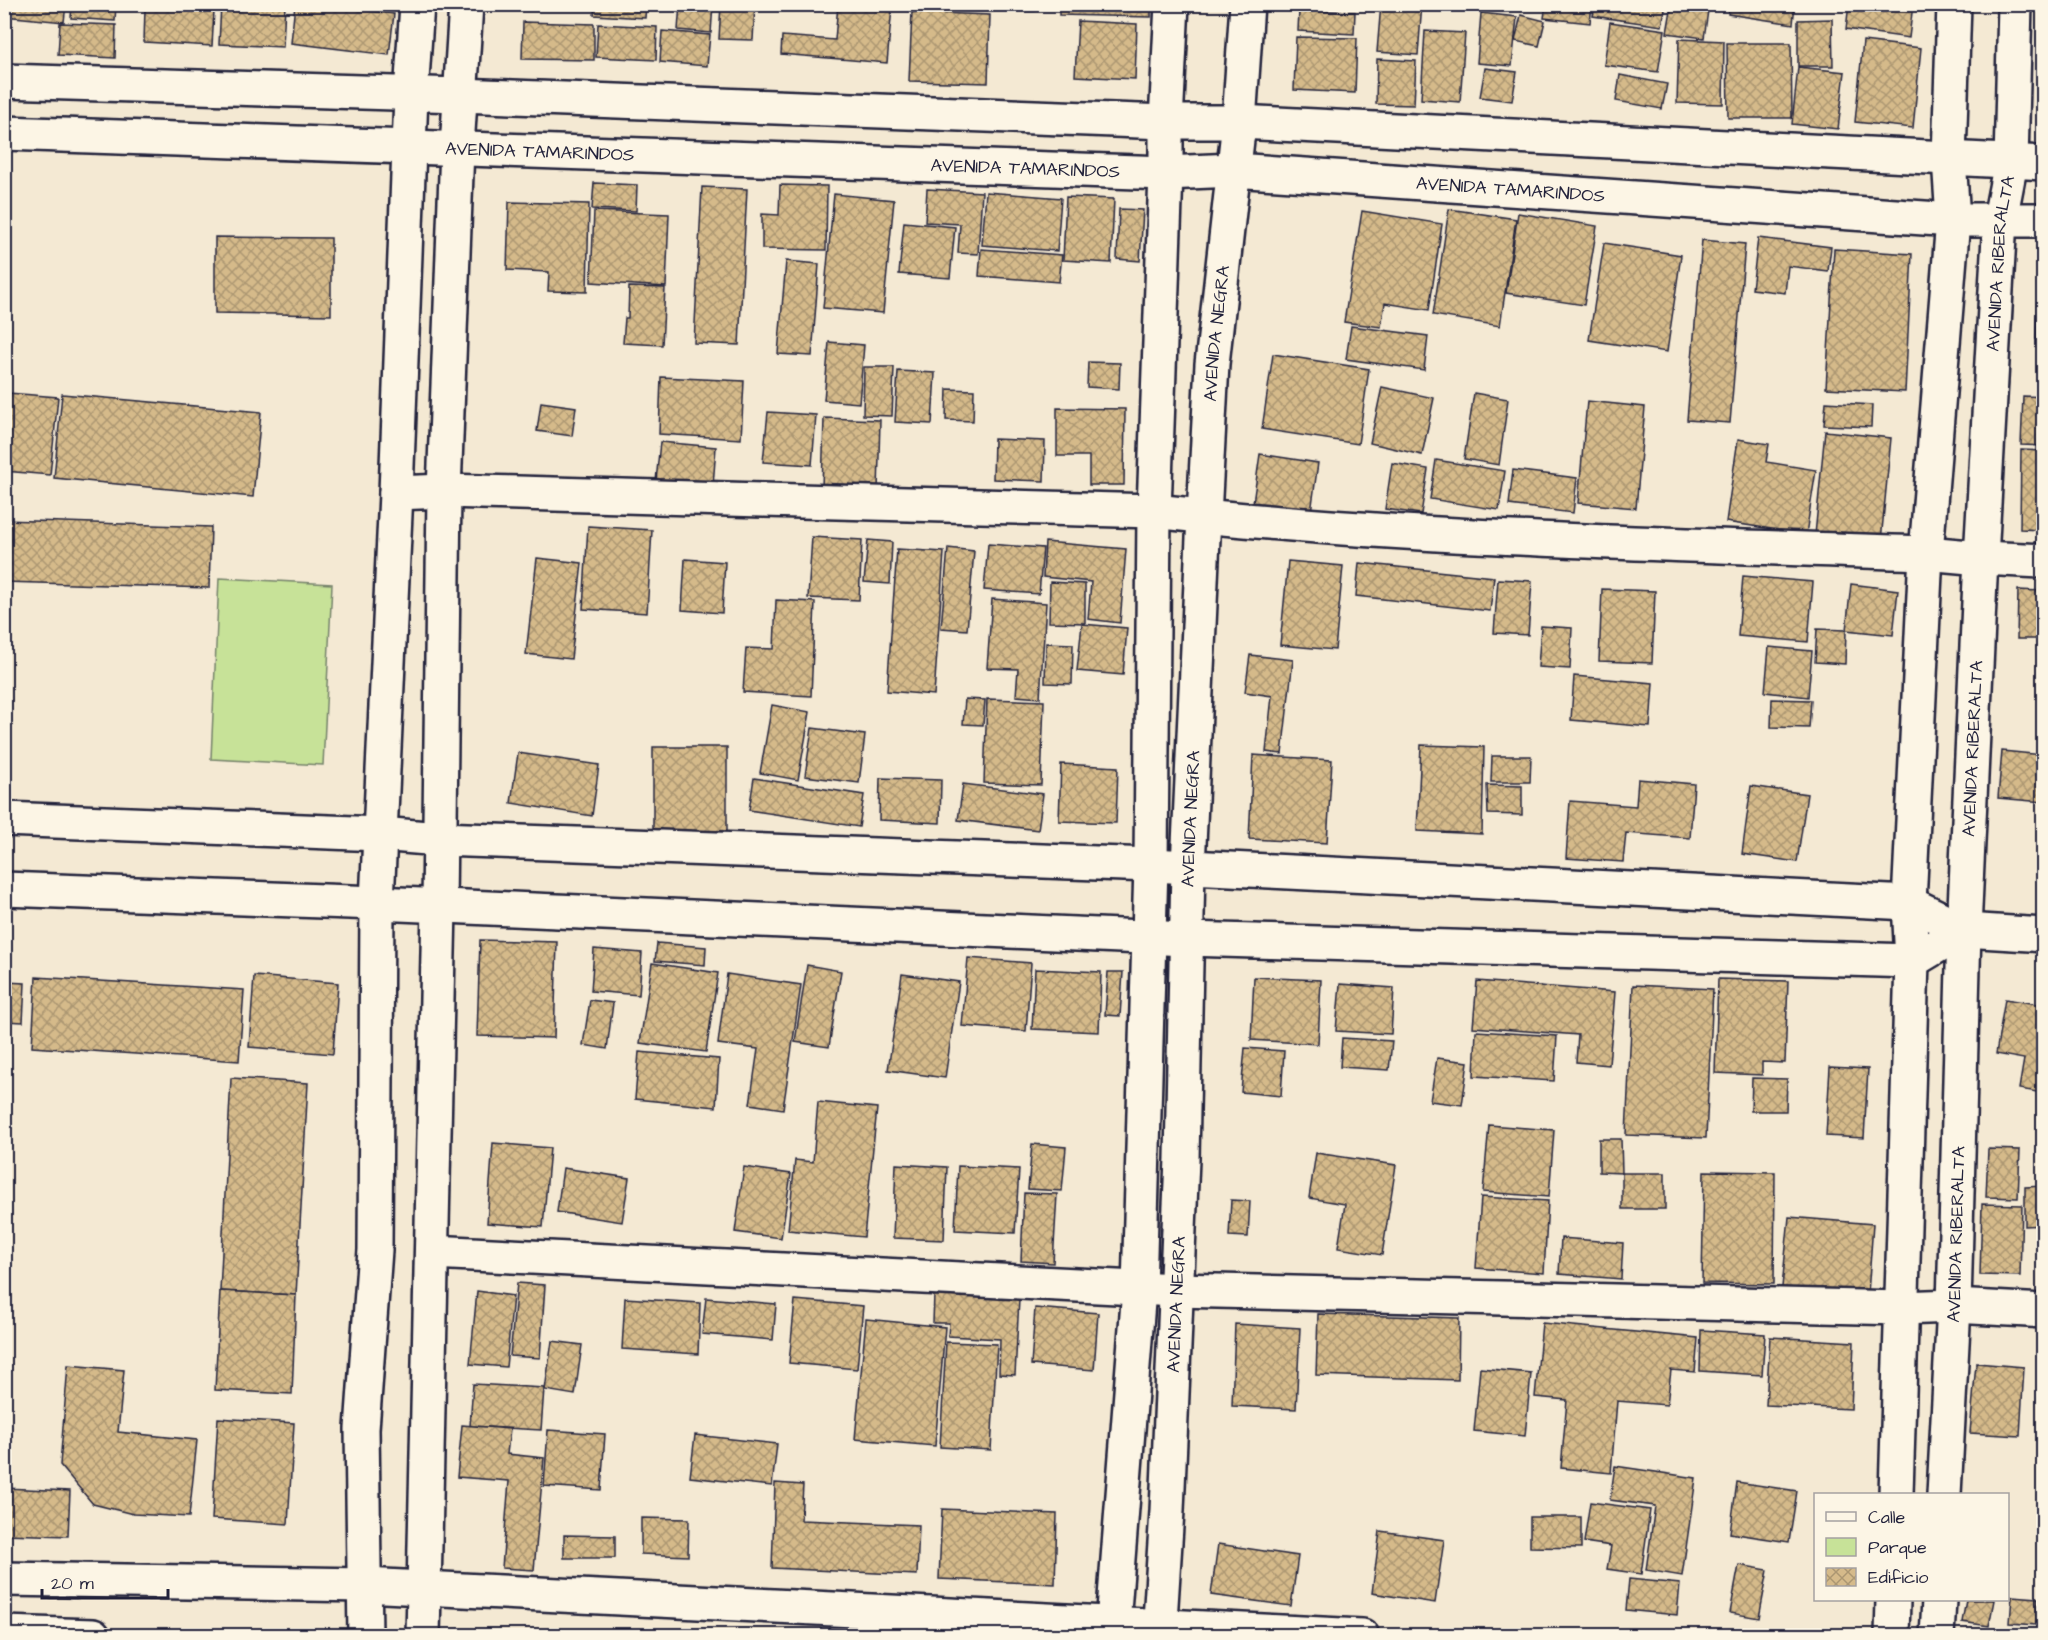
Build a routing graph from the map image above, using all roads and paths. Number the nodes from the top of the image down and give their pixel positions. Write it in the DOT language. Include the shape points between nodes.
graph roads {
  1 [pos="417,4"];
  2 [pos="466,4"];
  3 [pos="1172,4"];
  4 [pos="1247,4"];
  5 [pos="1954,4"];
  6 [pos="2015,4"];
  7 [pos="4,81"];
  8 [pos="411,95"];
  9 [pos="460,95"];
  10 [pos="1166,122"];
  11 [pos="1239,122"];
  12 [pos="4,134"];
  13 [pos="410,148"];
  14 [pos="457,148"];
  15 [pos="1949,158"];
  16 [pos="2011,162"];
  17 [pos="2043,163"];
  18 [pos="1234,170"];
  19 [pos="1166,173"];
  20 [pos="2000,219"];
  21 [pos="1953,220"];
  22 [pos="2043,220"];
  23 [pos="444,491"];
  24 [pos="396,493"];
  25 [pos="1154,511"];
  26 [pos="1204,516"];
  27 [pos="1926,553"];
  28 [pos="1981,558"];
  29 [pos="2043,561"];
  30 [pos="4,819"];
  31 [pos="380,834"];
  32 [pos="440,839"];
  33 [pos="1151,865"];
  34 [pos="1188,867"];
  35 [pos="4,890"];
  36 [pos="377,903"];
  37 [pos="1909,903"];
  38 [pos="439,907"];
  39 [pos="1964,930"];
  40 [pos="2043,935"];
  41 [pos="1149,937"];
  42 [pos="1187,939"];
  43 [pos="1912,960"];
  44 [pos="432,1252"];
  45 [pos="1139,1289"];
  46 [pos="1176,1290"];
  47 [pos="1954,1306"];
  48 [pos="1901,1308"];
  49 [pos="2043,1311"];
  50 [pos="1896,1493"];
  51 [pos="1944,1493"];
  52 [pos="4,1579"];
  53 [pos="364,1585"];
  54 [pos="423,1589"];
  55 [pos="1893,1601"];
  56 [pos="1939,1601"];
  57 [pos="1113,1630"];
  58 [pos="1159,1630"];
  59 [pos="4,1633"];
  60 [pos="93,1635"];
  61 [pos="365,1635"];
  62 [pos="423,1635"];
  63 [pos="1362,1635"];
  64 [pos="1892,1635"];
  65 [pos="1937,1635"];
  1 -- 8 [label="street"];
  2 -- 9 [label="street"];
  3 -- 10 [label="street, AVENIDA NEGRA"];
  4 -- 11 [label="street, AVENIDA NEGRA"];
  5 -- 15 [label="street"];
  6 -- 16 [label="street, AVENIDA RIBERALTA"];
  7 -- 8 [label="street"];
  8 -- 9 [label="street"];
  8 -- 13 [label="street"];
  9 -- 10 [label="street"];
  9 -- 14 [label="street"];
  10 -- 11 [label="street"];
  10 -- 19 [label="street, AVENIDA NEGRA"];
  11 -- 15 [label="street"];
  11 -- 18 [label="street, AVENIDA NEGRA"];
  12 -- 13 [label="street, AVENIDA TAMARINDOS"];
  13 -- 14 [label="street, AVENIDA TAMARINDOS"];
  13 -- 24 [label="street"];
  14 -- 19 [label="street, AVENIDA TAMARINDOS"];
  14 -- 23 [label="street"];
  15 -- 16 [label="street"];
  15 -- 21 [label="street"];
  16 -- 17 [label="street"];
  16 -- 20 [label="street, AVENIDA RIBERALTA"];
  18 -- 19 [label="street, AVENIDA TAMARINDOS"];
  18 -- 21 [label="street, AVENIDA TAMARINDOS"];
  18 -- 26 [label="street, AVENIDA NEGRA" via="1212,364"];
  19 -- 25 [label="street, AVENIDA NEGRA"];
  20 -- 21 [label="street, AVENIDA TAMARINDOS"];
  20 -- 22 [label="street, AVENIDA TAMARINDOS"];
  20 -- 28 [label="street, AVENIDA RIBERALTA"];
  21 -- 27 [label="street"];
  23 -- 24 [label="street"];
  23 -- 25 [label="street"];
  23 -- 32 [label="street"];
  24 -- 31 [label="street"];
  25 -- 26 [label="street"];
  25 -- 33 [label="street, AVENIDA NEGRA"];
  26 -- 27 [label="street" via="1503,538"];
  26 -- 34 [label="street, AVENIDA NEGRA"];
  27 -- 28 [label="street"];
  27 -- 37 [label="street"];
  28 -- 29 [label="street"];
  28 -- 39 [label="street, AVENIDA RIBERALTA"];
  30 -- 31 [label="street"];
  31 -- 32 [label="street"];
  31 -- 36 [label="street"];
  32 -- 33 [label="street"];
  32 -- 38 [label="street"];
  33 -- 34 [label="street"];
  33 -- 41 [label="street, AVENIDA NEGRA"];
  34 -- 37 [label="street"];
  34 -- 42 [label="street, AVENIDA NEGRA"];
  35 -- 36 [label="street"];
  36 -- 38 [label="street"];
  36 -- 53 [label="street" via="375,1250 362,1430"];
  37 -- 39 [label="street"];
  37 -- 43 [label="street"];
  38 -- 41 [label="street"];
  38 -- 44 [label="street"];
  39 -- 40 [label="street"];
  39 -- 43 [label="street"];
  39 -- 47 [label="street, AVENIDA RIBERALTA"];
  41 -- 42 [label="street"];
  41 -- 45 [label="street, AVENIDA NEGRA"];
  42 -- 43 [label="street"];
  42 -- 46 [label="street, AVENIDA NEGRA"];
  43 -- 48 [label="street"];
  44 -- 45 [label="street"];
  44 -- 54 [label="street"];
  45 -- 46 [label="street"];
  45 -- 57 [label="street, AVENIDA NEGRA"];
  46 -- 48 [label="street"];
  46 -- 58 [label="street, AVENIDA NEGRA"];
  47 -- 48 [label="street"];
  47 -- 49 [label="street"];
  47 -- 51 [label="street, AVENIDA RIBERALTA"];
  48 -- 50 [label="street"];
  52 -- 53 [label="street"];
  53 -- 54 [label="street"];
  53 -- 61 [label="street"];
  54 -- 57 [label="street"];
  54 -- 62 [label="street"];
  55 -- 64 [label="street"];
  56 -- 65 [label="street"];
  57 -- 58 [label="street"];
  58 -- 63 [label="street"];
  59 -- 60 [label="street"];
}
